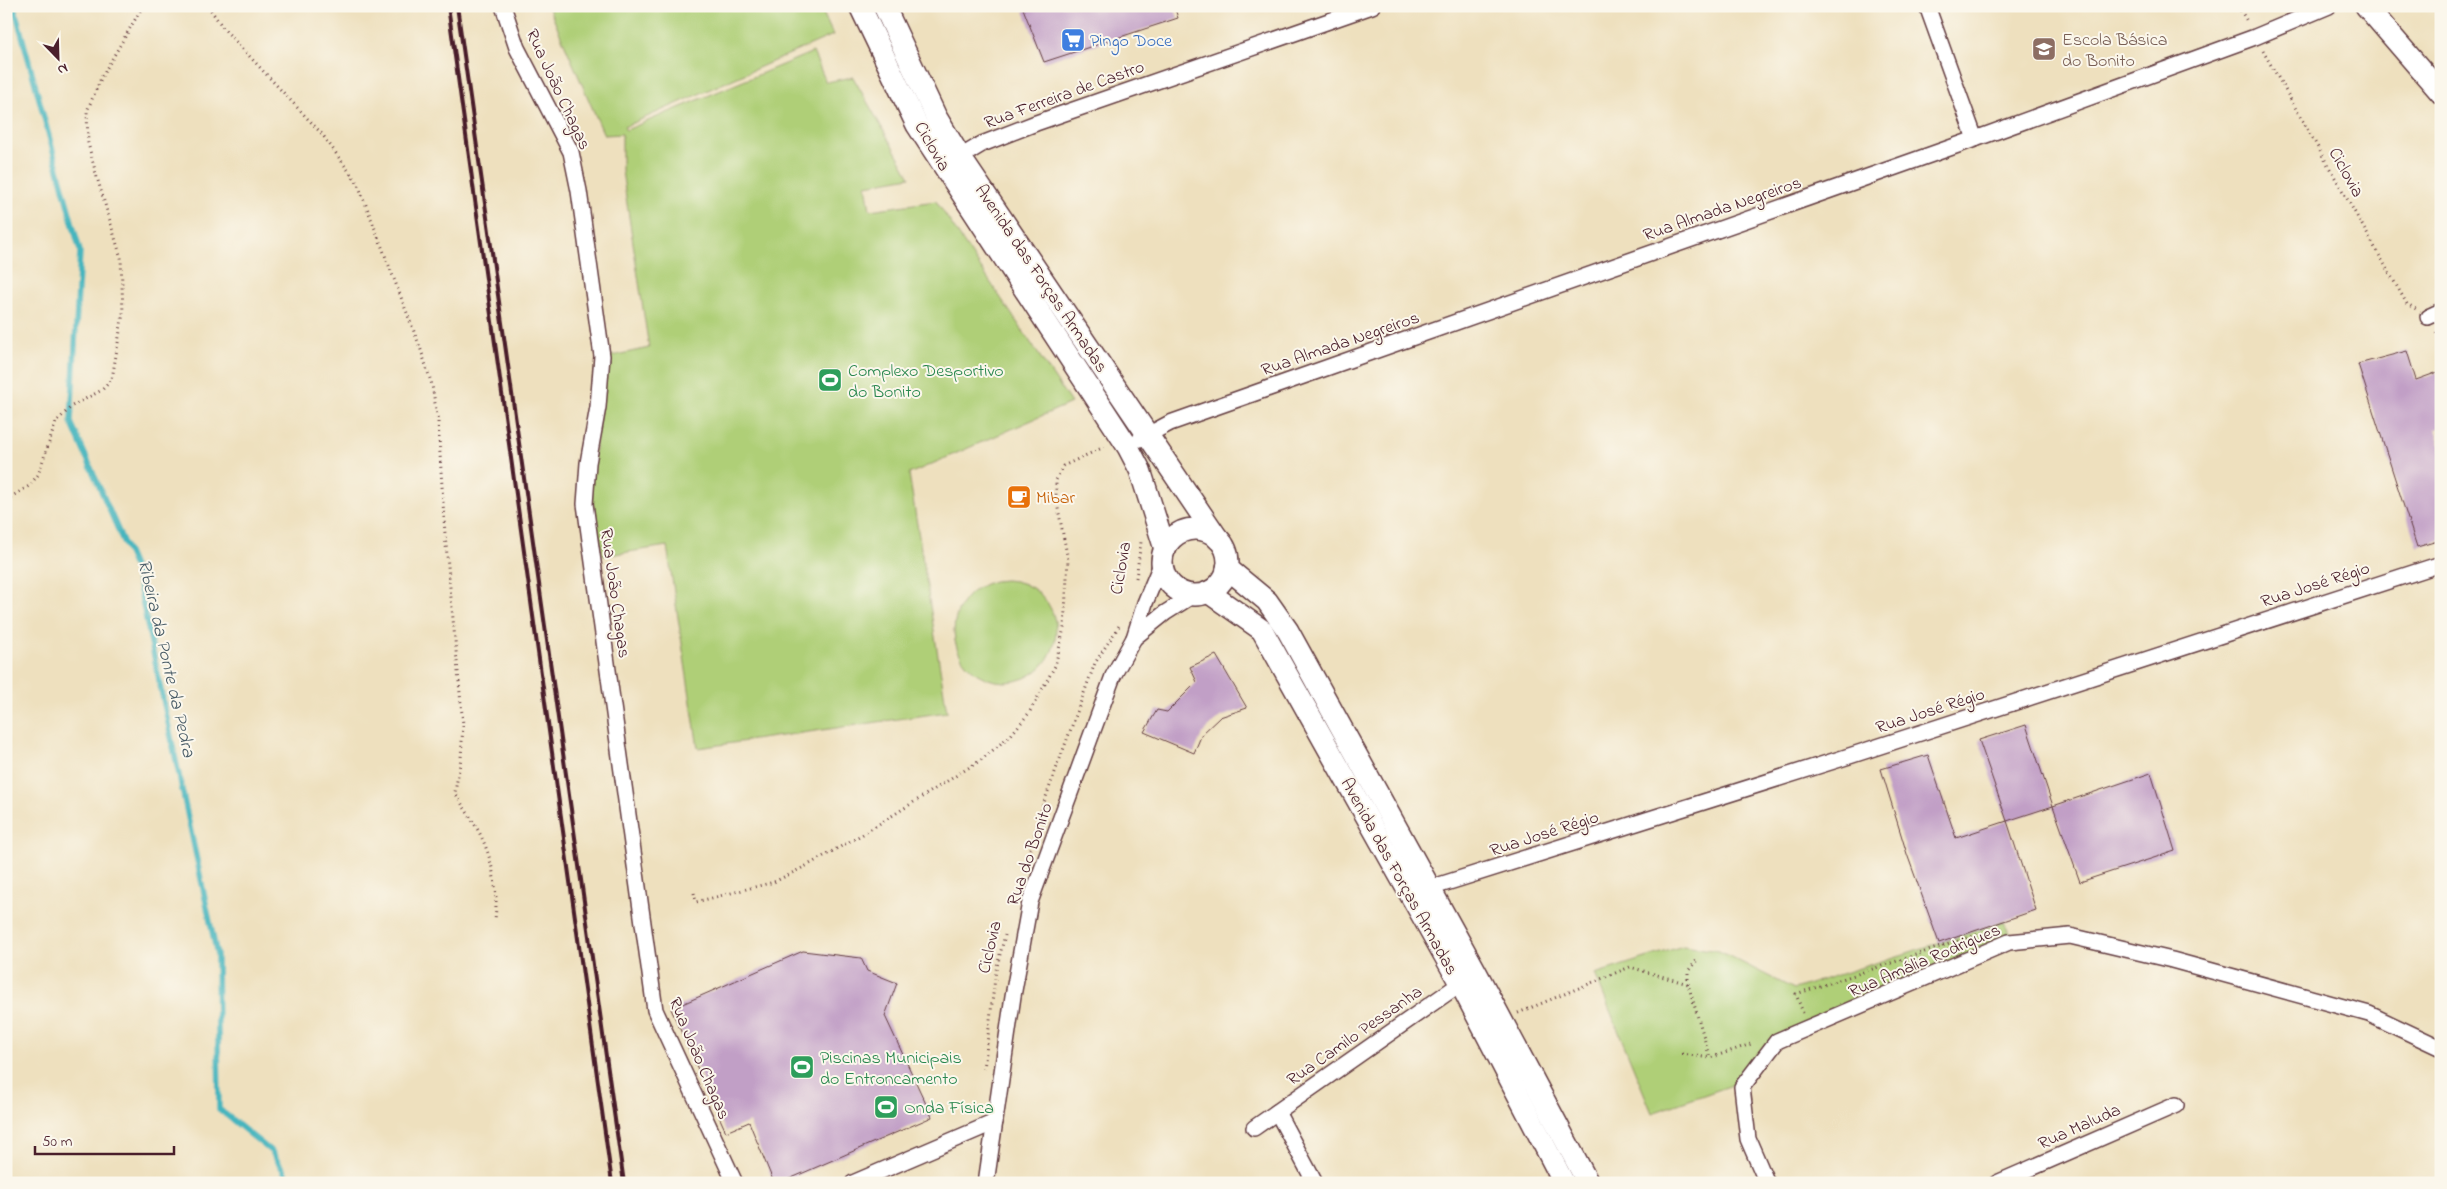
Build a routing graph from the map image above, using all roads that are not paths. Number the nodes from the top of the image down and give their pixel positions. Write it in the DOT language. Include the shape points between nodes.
graph roads {
  1 [pos="503,6"];
  2 [pos="860,6"];
  3 [pos="884,6"];
  4 [pos="1372,6"];
  5 [pos="1927,6"];
  6 [pos="2329,6"];
  7 [pos="2366,6"];
  8 [pos="2441,93"];
  9 [pos="1974,139"];
  10 [pos="952,162"];
  11 [pos="1147,435"];
  12 [pos="1119,446"];
  13 [pos="1218,538"];
  14 [pos="1163,556"];
  15 [pos="2441,564"];
  16 [pos="1227,568"];
  17 [pos="1201,593"];
  18 [pos="1134,638"];
  19 [pos="1430,888"];
  20 [pos="1468,978"];
  21 [pos="2441,1048"];
  22 [pos="2176,1104"];
  23 [pos="1277,1112"];
  24 [pos="995,1122"];
  25 [pos="1254,1128"];
  26 [pos="735,1183"];
  27 [pos="853,1183"];
  28 [pos="986,1183"];
  29 [pos="1314,1183"];
  30 [pos="1564,1183"];
  31 [pos="1588,1183"];
  32 [pos="1767,1183"];
  33 [pos="1997,1183"];
  1 -- 26 [label="street, Rua João Chagas" via="517,48 571,152 594,287 602,356 585,504 655,1010"];
  2 -- 10 [label="street, Avenida das Forças Armadas" via="917,125"];
  3 -- 10 [label="street, Avenida das Forças Armadas" via="936,117"];
  4 -- 10 [label="street, Rua Ferreira de Castro" via="1036,123 982,144"];
  5 -- 9 [label="street"];
  6 -- 9 [label="street, Rua Almada Negreiros" via="2255,37"];
  7 -- 8 [label="street"];
  9 -- 11 [label="street, Rua Almada Negreiros" via="1170,423"];
  10 -- 11 [label="street, Avenida das Forças Armadas"];
  10 -- 12 [label="street, Avenida das Forças Armadas"];
  11 -- 12 [label="street, Rua Almada Negreiros"];
  11 -- 13 [label="street, Avenida das Forças Armadas"];
  12 -- 14 [label="street, Avenida das Forças Armadas" via="1140,470"];
  13 -- 14 [label="street" via="1210,532 1189,529 1170,540"];
  13 -- 16 [label="street" via="1228,557"];
  14 -- 17 [label="street" via="1168,581 1176,588"];
  14 -- 18 [label="street, Rua do Bonito"];
  15 -- 19 [label="street, Rua José Régio"];
  16 -- 17 [label="street" via="1224,578"];
  16 -- 19 [label="street, Avenida das Forças Armadas" via="1267,601 1310,670"];
  17 -- 18 [label="street, Rua do Bonito" via="1165,612"];
  17 -- 20 [label="street, Avenida das Forças Armadas" via="1262,630"];
  18 -- 24 [label="street, Rua do Bonito" via="1113,676 1030,902"];
  19 -- 20 [label="street, Avenida das Forças Armadas"];
  20 -- 23 [label="street, Rua Camilo Pessanha"];
  20 -- 30 [label="street, Avenida das Forças Armadas"];
  20 -- 31 [label="street, Avenida das Forças Armadas" via="1501,1020"];
  21 -- 32 [label="street, Rua Amália Rodrigues" via="2369,1014 2172,960 2070,936 2009,942 1777,1041 1742,1087 1748,1139"];
  22 -- 33 [label="street, Rua Maluda"];
  23 -- 25 [label="street, Rua Camilo Pessanha"];
  23 -- 29 [label="street"];
  24 -- 27 [label="street"];
  24 -- 28 [label="street, Rua do Bonito"];
}
